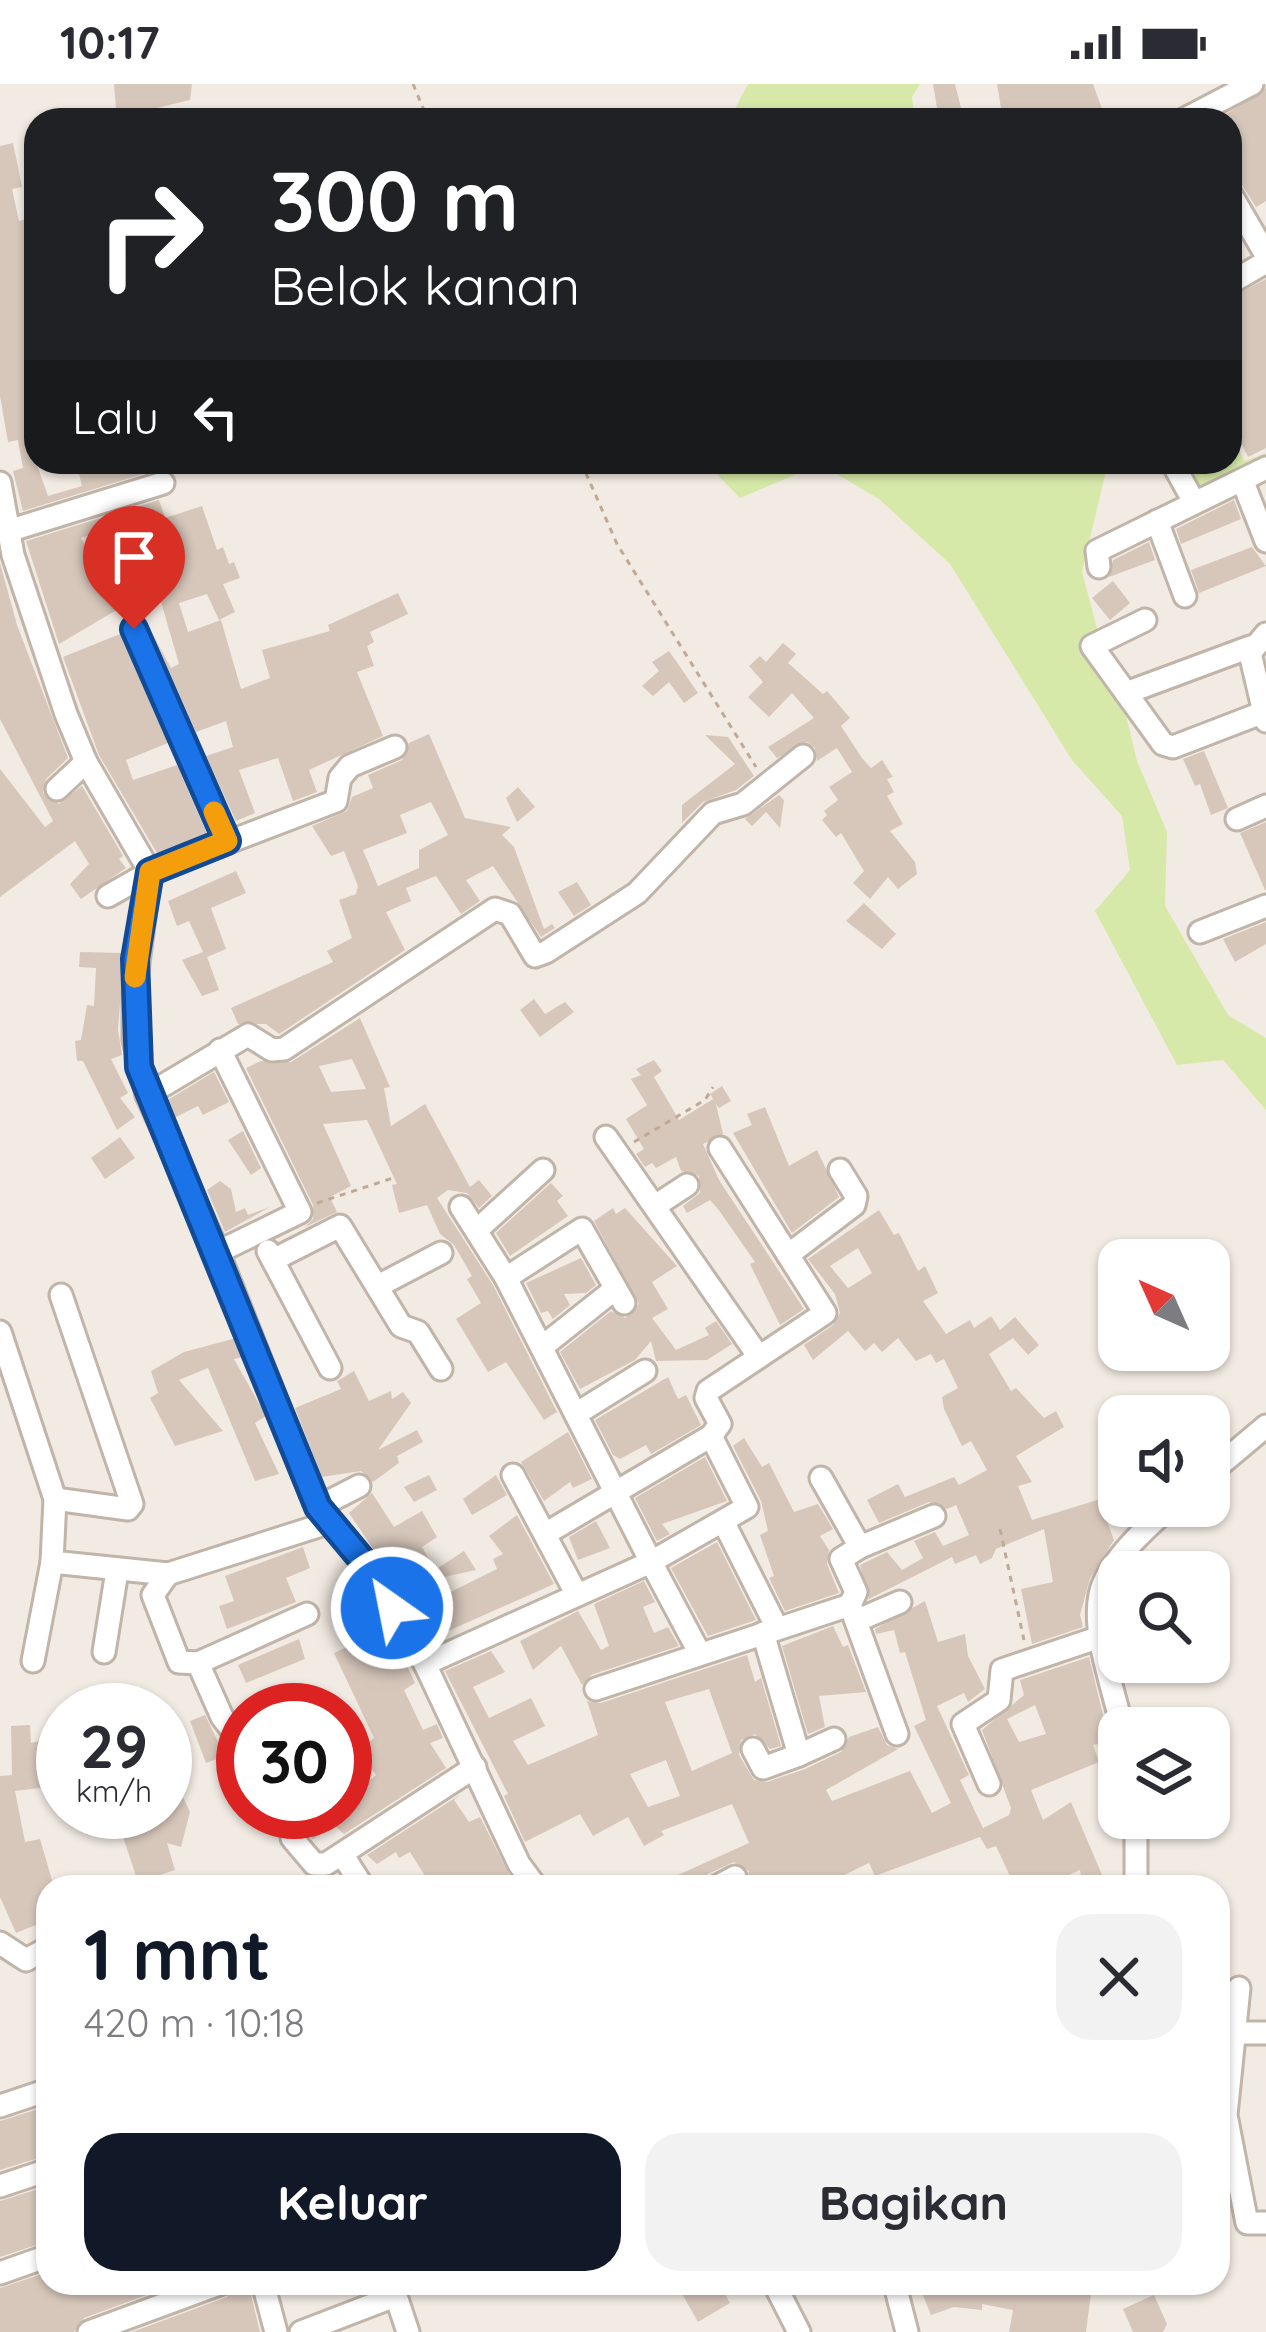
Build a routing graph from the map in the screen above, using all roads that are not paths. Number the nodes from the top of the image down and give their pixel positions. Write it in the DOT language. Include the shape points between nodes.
graph roads {
  1 [pos="1252,84"];
  2 [pos="1208,108"];
  3 [pos="1242,215"];
  4 [pos="1266,258"];
  5 [pos="1266,468"];
  6 [pos="1179,474"];
  7 [pos="1244,482"];
  8 [pos="0,483"];
  9 [pos="163,483"];
  10 [pos="1194,502"];
  11 [pos="1156,521"];
  12 [pos="8,531"];
  13 [pos="1266,541"];
  14 [pos="1099,567"];
  15 [pos="1185,596"];
  16 [pos="1145,620"];
  17 [pos="134,629"];
  18 [pos="1258,641"];
  19 [pos="1126,693"];
  20 [pos="1265,717"];
  21 [pos="395,747"];
  22 [pos="803,756"];
  23 [pos="86,762"];
  24 [pos="57,789"];
  25 [pos="1266,806"];
  26 [pos="1237,819"];
  27 [pos="227,841"];
  28 [pos="150,872"];
  29 [pos="108,896"];
  30 [pos="1266,906"];
  31 [pos="1200,932"];
  32 [pos="220,1050"];
  33 [pos="147,1095"];
  34 [pos="612,1145"];
  35 [pos="720,1148"];
  36 [pos="840,1170"];
  37 [pos="543,1171"];
  38 [pos="687,1185"];
  39 [pos="655,1206"];
  40 [pos="461,1207"];
  41 [pos="476,1230"];
  42 [pos="260,1234"];
  43 [pos="218,1252"];
  44 [pos="441,1253"];
  45 [pos="788,1255"];
  46 [pos="273,1260"];
  47 [pos="506,1278"];
  48 [pos="378,1286"];
  49 [pos="62,1295"];
  50 [pos="0,1332"];
  51 [pos="542,1347"];
  52 [pos="759,1357"];
  53 [pos="330,1368"];
  54 [pos="441,1369"];
  55 [pos="645,1371"];
  56 [pos="576,1414"];
  57 [pos="1266,1426"];
  58 [pos="711,1436"];
  59 [pos="1230,1456"];
  60 [pos="513,1475"];
  61 [pos="821,1478"];
  62 [pos="359,1486"];
  63 [pos="616,1494"];
  64 [pos="55,1499"];
  65 [pos="323,1515"];
  66 [pos="934,1516"];
  67 [pos="724,1523"];
  68 [pos="1150,1527"];
  69 [pos="545,1534"];
  70 [pos="860,1546"];
  71 [pos="1129,1551"];
  72 [pos="52,1562"];
  73 [pos="651,1562"];
  74 [pos="116,1570"];
  75 [pos="162,1580"];
  76 [pos="577,1595"];
  77 [pos="900,1602"];
  78 [pos="110,1612"];
  79 [pos="853,1613"];
  80 [pos="307,1614"];
  81 [pos="770,1629"];
  82 [pos="1098,1638"];
  83 [pos="104,1652"];
  84 [pos="700,1654"];
  85 [pos="33,1661"];
  86 [pos="198,1663"];
  87 [pos="424,1664"];
  88 [pos="596,1689"];
  89 [pos="216,1704"];
  90 [pos="897,1735"];
  91 [pos="834,1739"];
  92 [pos="753,1749"];
  93 [pos="799,1755"];
  94 [pos="476,1767"];
  95 [pos="989,1784"];
  96 [pos="293,1839"];
  97 [pos="1136,1839"];
  98 [pos="342,1854"];
  99 [pos="355,1875"];
  100 [pos="527,1875"];
  101 [pos="1136,1875"];
  102 [pos="0,1943"];
  103 [pos="36,1955"];
  104 [pos="1239,1988"];
  105 [pos="1234,2033"];
  106 [pos="1266,2033"];
  107 [pos="1230,2074"];
  108 [pos="36,2094"];
  109 [pos="0,2106"];
  110 [pos="1230,2137"];
  111 [pos="36,2174"];
  112 [pos="0,2186"];
  113 [pos="1266,2223"];
  114 [pos="36,2260"];
  115 [pos="0,2273"];
  116 [pos="189,2295"];
  117 [pos="266,2295"];
  118 [pos="381,2295"];
  119 [pos="396,2295"];
  120 [pos="780,2295"];
  121 [pos="898,2295"];
  122 [pos="89,2332"];
  123 [pos="276,2332"];
  124 [pos="301,2332"];
  125 [pos="408,2332"];
  126 [pos="799,2332"];
  127 [pos="907,2332"];
  1 -- 2 [label="street"];
  3 -- 4 [label="street"];
  5 -- 7 [label="street"];
  6 -- 10 [label="street"];
  7 -- 10 [label="street"];
  7 -- 13 [label="street"];
  8 -- 12 [label="street"];
  9 -- 12 [label="street"];
  10 -- 11 [label="street"];
  11 -- 14 [label="street" via="1096,550"];
  11 -- 15 [label="street"];
  12 -- 23 [label="street"];
  16 -- 19 [label="street" via="1092,646"];
  17 -- 27 [label="street"];
  18 -- 19 [label="street"];
  18 -- 20 [label="street"];
  19 -- 20 [label="street" via="1167,746"];
  21 -- 27 [label="street" via="350,766 336,801"];
  22 -- 32 [label="street" via="743,804 713,814 637,893 546,952 535,956 510,914 495,909 284,1049 248,1035"];
  23 -- 24 [label="street"];
  23 -- 28 [label="street"];
  25 -- 26 [label="street"];
  27 -- 28 [label="street"];
  28 -- 29 [label="street"];
  28 -- 33 [label="street" via="134,994"];
  30 -- 31 [label="street"];
  32 -- 33 [label="street"];
  32 -- 42 [label="street" via="300,1212"];
  33 -- 43 [label="street"];
  34 -- 39 [label="street"];
  35 -- 45 [label="street"];
  36 -- 45 [label="street" via="854,1205"];
  37 -- 41 [label="street"];
  38 -- 39 [label="street"];
  39 -- 52 [label="street"];
  40 -- 41 [label="street"];
  41 -- 47 [label="street"];
  42 -- 43 [label="street"];
  42 -- 46 [label="street"];
  43 -- 65 [label="street"];
  44 -- 48 [label="street"];
  45 -- 52 [label="street" via="830,1319"];
  46 -- 48 [label="street" via="340,1226"];
  46 -- 53 [label="street"];
  47 -- 51 [label="street"];
  47 -- 51 [label="street" via="582,1229 620,1296"];
  48 -- 54 [label="street" via="400,1326 418,1332"];
  49 -- 64 [label="street" via="132,1504"];
  50 -- 64 [label="street"];
  51 -- 56 [label="street"];
  52 -- 58 [label="street" via="708,1390 720,1424"];
  55 -- 56 [label="street"];
  56 -- 63 [label="street"];
  57 -- 59 [label="street"];
  58 -- 63 [label="street"];
  58 -- 67 [label="street" via="749,1503"];
  60 -- 69 [label="street"];
  61 -- 70 [label="street"];
  62 -- 65 [label="street"];
  63 -- 69 [label="street"];
  63 -- 73 [label="street"];
  64 -- 72 [label="street"];
  65 -- 75 [label="street"];
  65 -- 87 [label="street" via="368,1567"];
  66 -- 70 [label="street"];
  67 -- 73 [label="street"];
  67 -- 81 [label="street"];
  68 -- 71 [label="street"];
  69 -- 76 [label="street"];
  70 -- 79 [label="street" via="841,1559 856,1592"];
  72 -- 74 [label="street"];
  72 -- 85 [label="street"];
  73 -- 76 [label="street"];
  73 -- 84 [label="street"];
  74 -- 75 [label="street"];
  74 -- 78 [label="street"];
  75 -- 78 [label="street"];
  75 -- 86 [label="street" via="154,1602 179,1662"];
  76 -- 87 [label="street"];
  77 -- 79 [label="street"];
  78 -- 83 [label="street"];
  79 -- 81 [label="street"];
  79 -- 90 [label="street"];
  80 -- 86 [label="street"];
  81 -- 84 [label="street"];
  81 -- 93 [label="street"];
  82 -- 95 [label="street" via="1002,1670 999,1700 963,1724"];
  84 -- 88 [label="street"];
  86 -- 89 [label="street"];
  87 -- 94 [label="street"];
  91 -- 93 [label="street"];
  92 -- 93 [label="street" via="764,1768"];
  94 -- 98 [label="street"];
  94 -- 100 [label="street"];
  96 -- 98 [label="street" via="314,1864"];
  97 -- 101 [label="street"];
  98 -- 99 [label="street"];
  102 -- 103 [label="street" via="26,1960"];
  104 -- 105 [label="street"];
  105 -- 106 [label="street"];
  105 -- 107 [label="street"];
  108 -- 109 [label="street"];
  110 -- 113 [label="street" via="1246,2223"];
  111 -- 112 [label="street"];
  114 -- 115 [label="street"];
  116 -- 122 [label="street"];
  117 -- 123 [label="street"];
  118 -- 124 [label="street"];
  119 -- 125 [label="street"];
  120 -- 126 [label="street"];
  121 -- 127 [label="street"];
}
